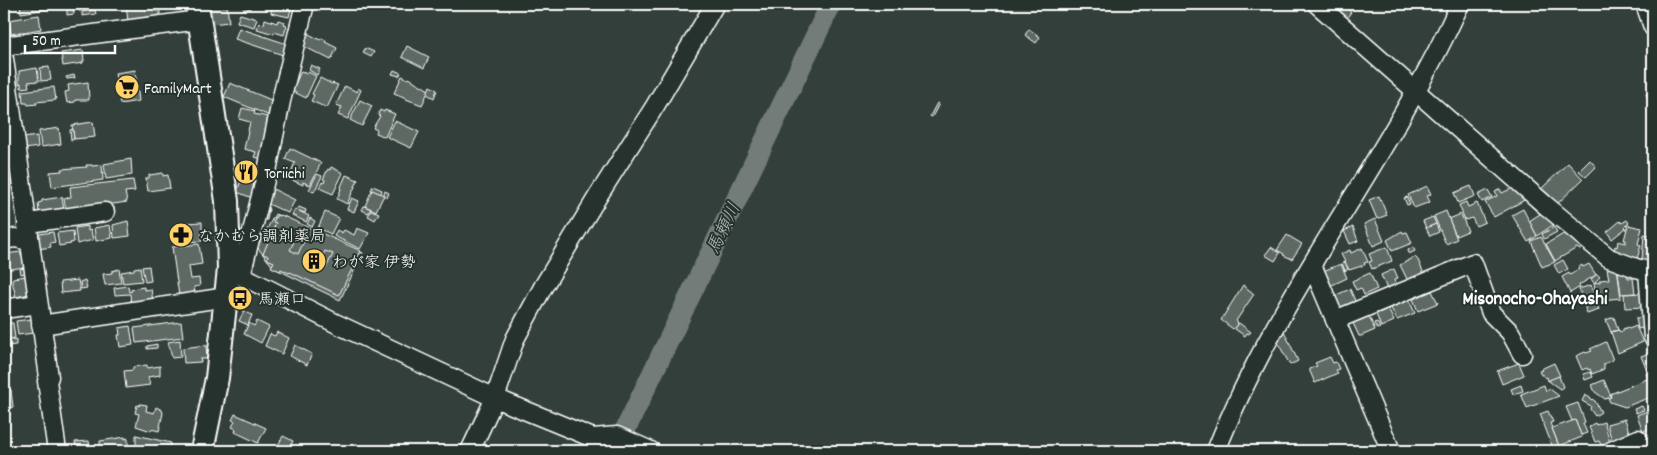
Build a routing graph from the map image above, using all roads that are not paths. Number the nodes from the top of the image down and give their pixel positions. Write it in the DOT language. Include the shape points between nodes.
graph roads {
  1 [pos="305,4"];
  2 [pos="714,4"];
  3 [pos="1317,4"];
  4 [pos="1460,4"];
  5 [pos="1645,4"];
  6 [pos="198,12"];
  7 [pos="1653,27"];
  8 [pos="4,46"];
  9 [pos="4,59"];
  10 [pos="1416,90"];
  11 [pos="8,120"];
  12 [pos="104,212"];
  13 [pos="28,233"];
  14 [pos="4,240"];
  15 [pos="1312,264"];
  16 [pos="1651,271"];
  17 [pos="235,272"];
  18 [pos="227,297"];
  19 [pos="38,304"];
  20 [pos="4,309"];
  21 [pos="1335,320"];
  22 [pos="41,325"];
  23 [pos="1653,337"];
  24 [pos="1522,354"];
  25 [pos="495,398"];
  26 [pos="643,448"];
  27 [pos="57,451"];
  28 [pos="202,451"];
  29 [pos="470,451"];
  30 [pos="1216,451"];
  31 [pos="1391,451"];
  32 [pos="1611,451"];
  33 [pos="1644,451"];
  1 -- 17 [label="street" via="266,176 248,244"];
  2 -- 25 [label="street" via="543,287 515,339"];
  3 -- 10 [label="street"];
  4 -- 10 [label="street"];
  5 -- 7 [label="street"];
  6 -- 8 [label="street"];
  6 -- 17 [label="main road"];
  9 -- 11 [label="street"];
  10 -- 15 [label="street"];
  10 -- 16 [label="street" via="1609,258"];
  11 -- 13 [label="street"];
  12 -- 13 [label="street" via="36,222"];
  13 -- 14 [label="street"];
  13 -- 19 [label="street"];
  15 -- 21 [label="street"];
  15 -- 30 [label="street" via="1263,348"];
  16 -- 23 [label="street"];
  17 -- 18 [label="main road"];
  17 -- 25 [label="street"];
  18 -- 22 [label="street"];
  18 -- 28 [label="main road" via="217,378"];
  19 -- 20 [label="street"];
  19 -- 22 [label="street"];
  21 -- 24 [label="street" via="1473,263 1491,313 1510,332"];
  21 -- 31 [label="street"];
  22 -- 27 [label="street"];
  25 -- 26 [label="street" via="593,438 617,436"];
  25 -- 29 [label="street"];
  32 -- 33 [label="street" via="1638,440"];
}
